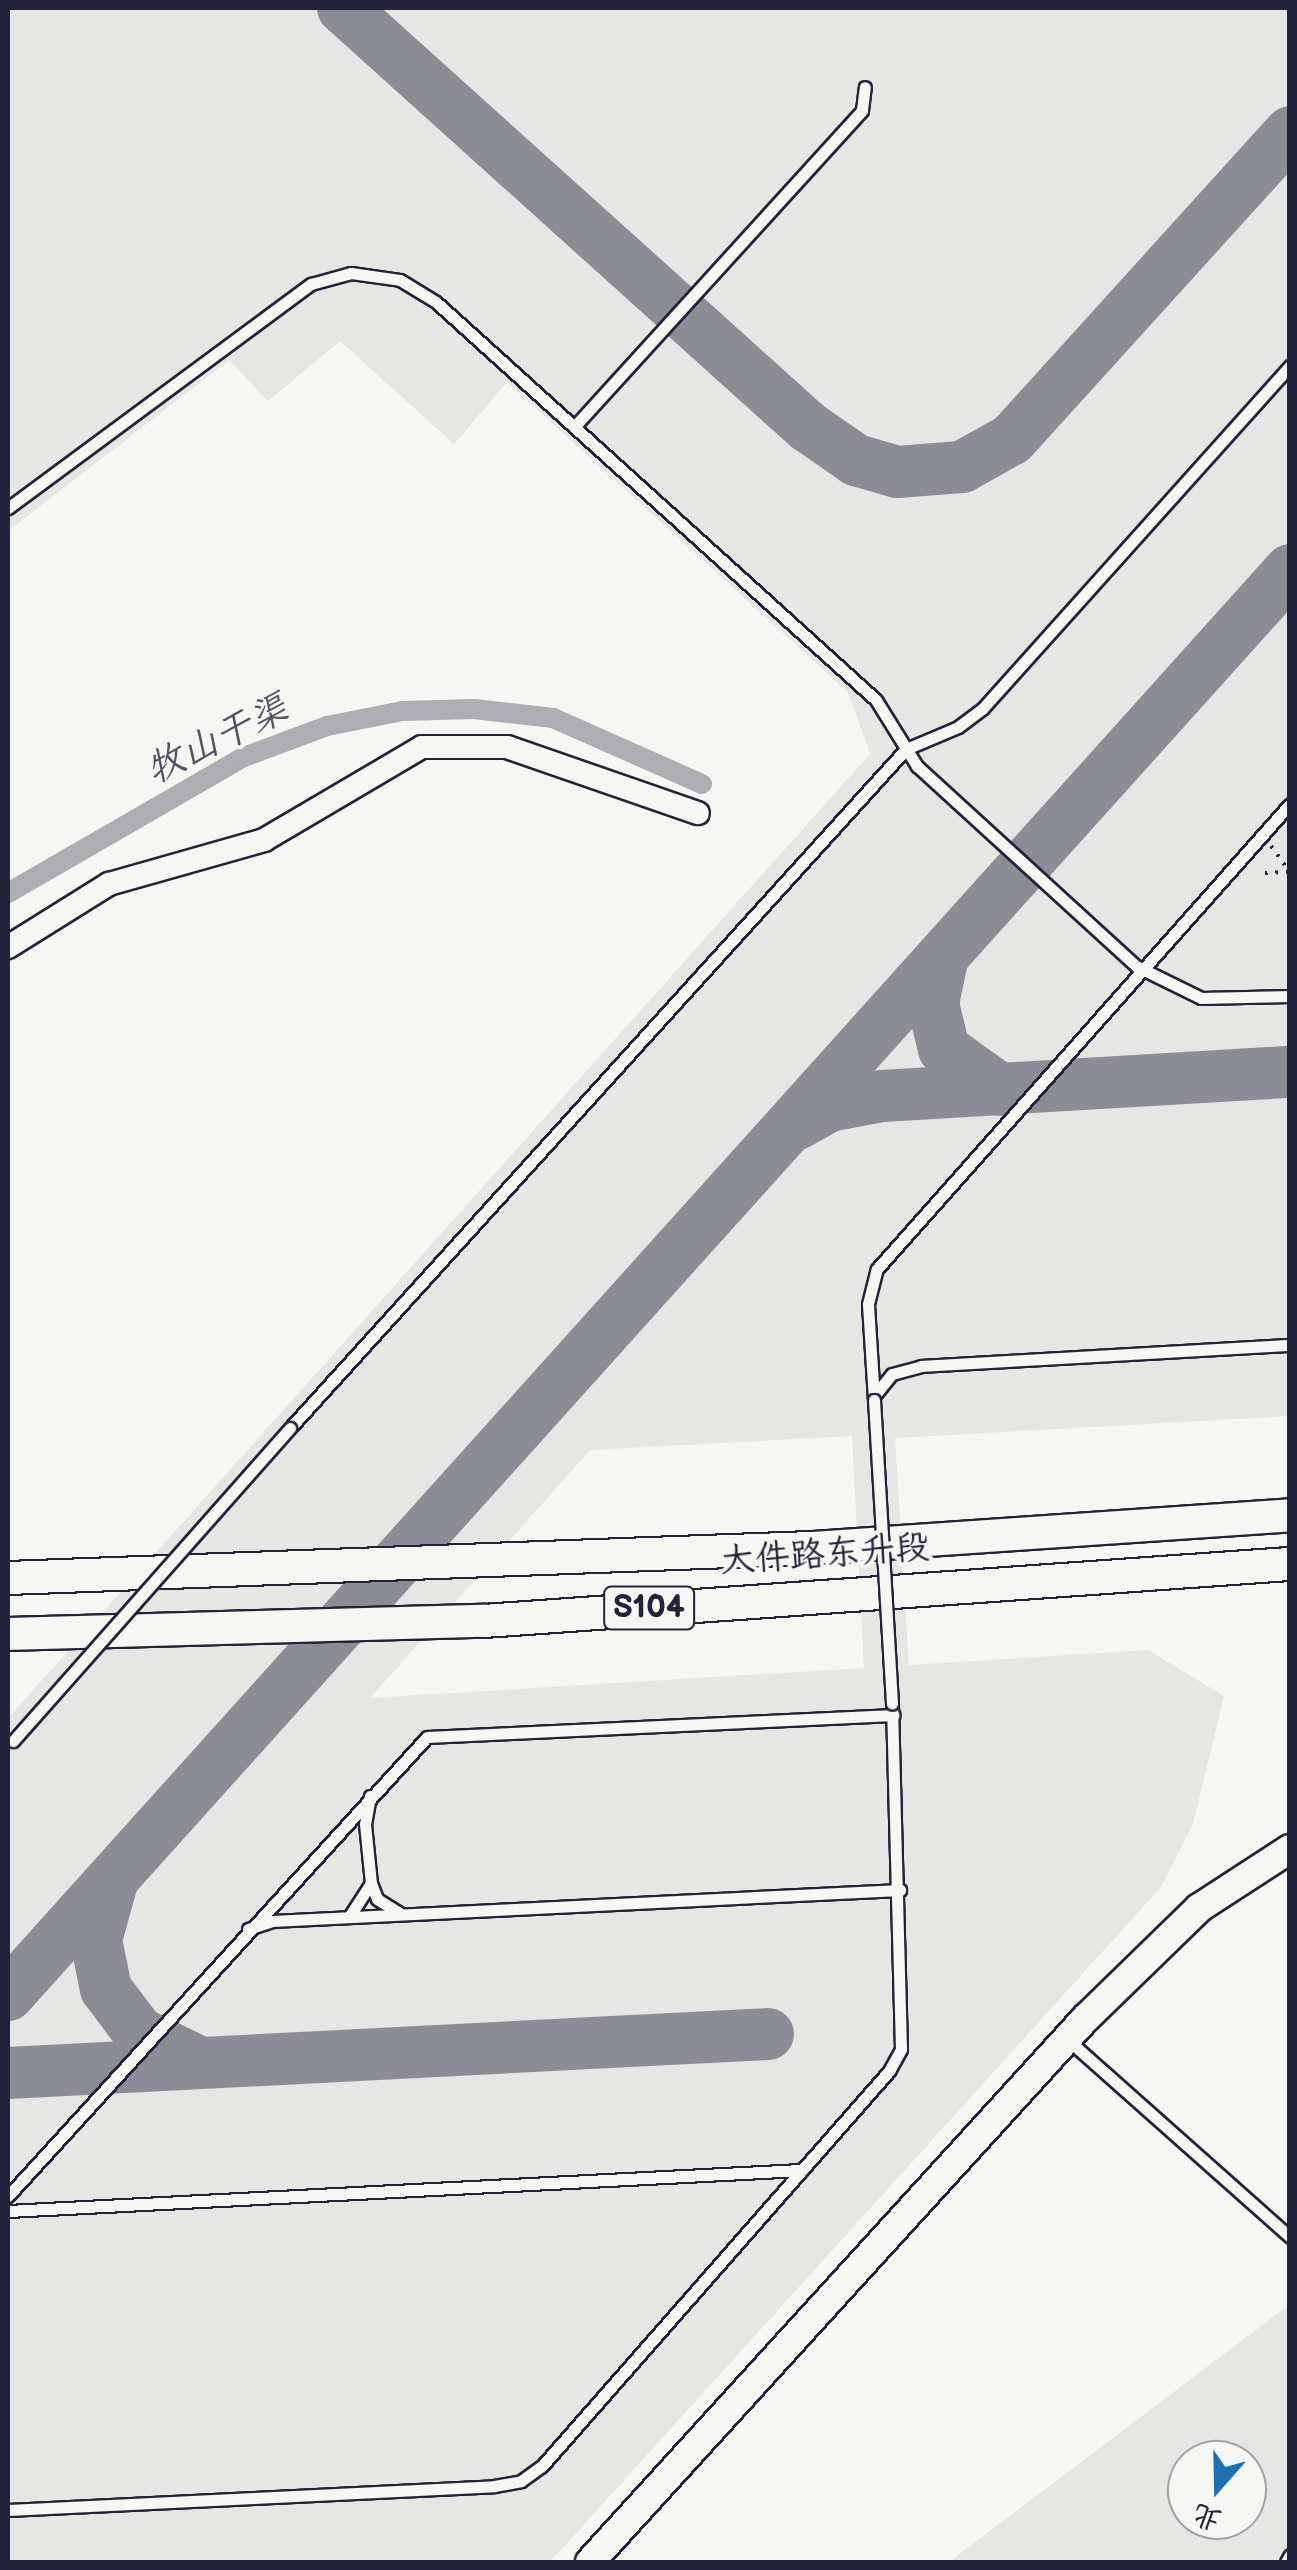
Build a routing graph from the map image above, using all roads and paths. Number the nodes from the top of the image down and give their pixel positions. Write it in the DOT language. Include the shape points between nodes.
graph roads {
  1 [pos="865,86"];
  2 [pos="1290,366"];
  3 [pos="574,427"];
  4 [pos="8,508"];
  5 [pos="906,749"];
  6 [pos="1289,806"];
  7 [pos="698,813"];
  8 [pos="1263,834"];
  9 [pos="1288,872"];
  10 [pos="1265,873"];
  11 [pos="8,948"];
  12 [pos="1140,969"];
  13 [pos="1290,996"];
  14 [pos="1290,1345"];
  15 [pos="874,1400"];
  16 [pos="1290,1515"];
  17 [pos="1290,1564"];
  18 [pos="8,1578"];
  19 [pos="8,1634"];
  20 [pos="892,1709"];
  21 [pos="10,1746"];
  22 [pos="371,1792"];
  23 [pos="1290,1849"];
  24 [pos="371,1883"];
  25 [pos="900,1890"];
  26 [pos="402,1914"];
  27 [pos="349,1918"];
  28 [pos="240,1935"];
  29 [pos="1067,2040"];
  30 [pos="802,2170"];
  31 [pos="8,2196"];
  32 [pos="8,2212"];
  33 [pos="1290,2237"];
  34 [pos="8,2510"];
  35 [pos="1290,2555"];
  36 [pos="590,2562"];
  37 [pos="1286,2562"];
  1 -- 3 [label="lane" via="862,110"];
  2 -- 5 [label="lane" via="983,708 958,727"];
  3 -- 4 [label="lane" via="426,294 400,280 351,274 311,284"];
  3 -- 5 [label="lane" via="876,700"];
  5 -- 12 [label="lane" via="949,797"];
  5 -- 21 [label="lane, bridge"];
  6 -- 8 [label="lane"];
  7 -- 11 [label="street" via="506,747 422,746 264,840 203,863 110,884"];
  8 -- 9 [label="path"];
  8 -- 12 [label="lane"];
  9 -- 10 [label="path"];
  12 -- 13 [label="lane" via="1217,1001"];
  12 -- 15 [label="lane" via="877,1270 868,1304"];
  14 -- 15 [label="lane" via="921,1366 882,1380"];
  15 -- 20 [label="lane, bridge"];
  16 -- 18 [label="main road, 大件路东升段 / S104" via="810,1548"];
  17 -- 19 [label="main road, 大件路东升段 / S104" via="484,1621"];
  20 -- 22 [label="lane" via="427,1736"];
  20 -- 25 [label="lane"];
  22 -- 24 [label="lane" via="365,1824"];
  22 -- 28 [label="lane"];
  23 -- 29 [label="street" via="1200,1908"];
  24 -- 26 [label="lane" via="376,1899"];
  24 -- 27 [label="lane"];
  25 -- 26 [label="lane"];
  25 -- 30 [label="lane" via="901,2049"];
  26 -- 27 [label="lane"];
  27 -- 28 [label="lane" via="272,1922"];
  28 -- 31 [label="lane"];
  29 -- 33 [label="lane"];
  29 -- 36 [label="street"];
  30 -- 32 [label="lane"];
  30 -- 34 [label="lane" via="542,2466 521,2481"];
  35 -- 37 [label="lane"];
}
